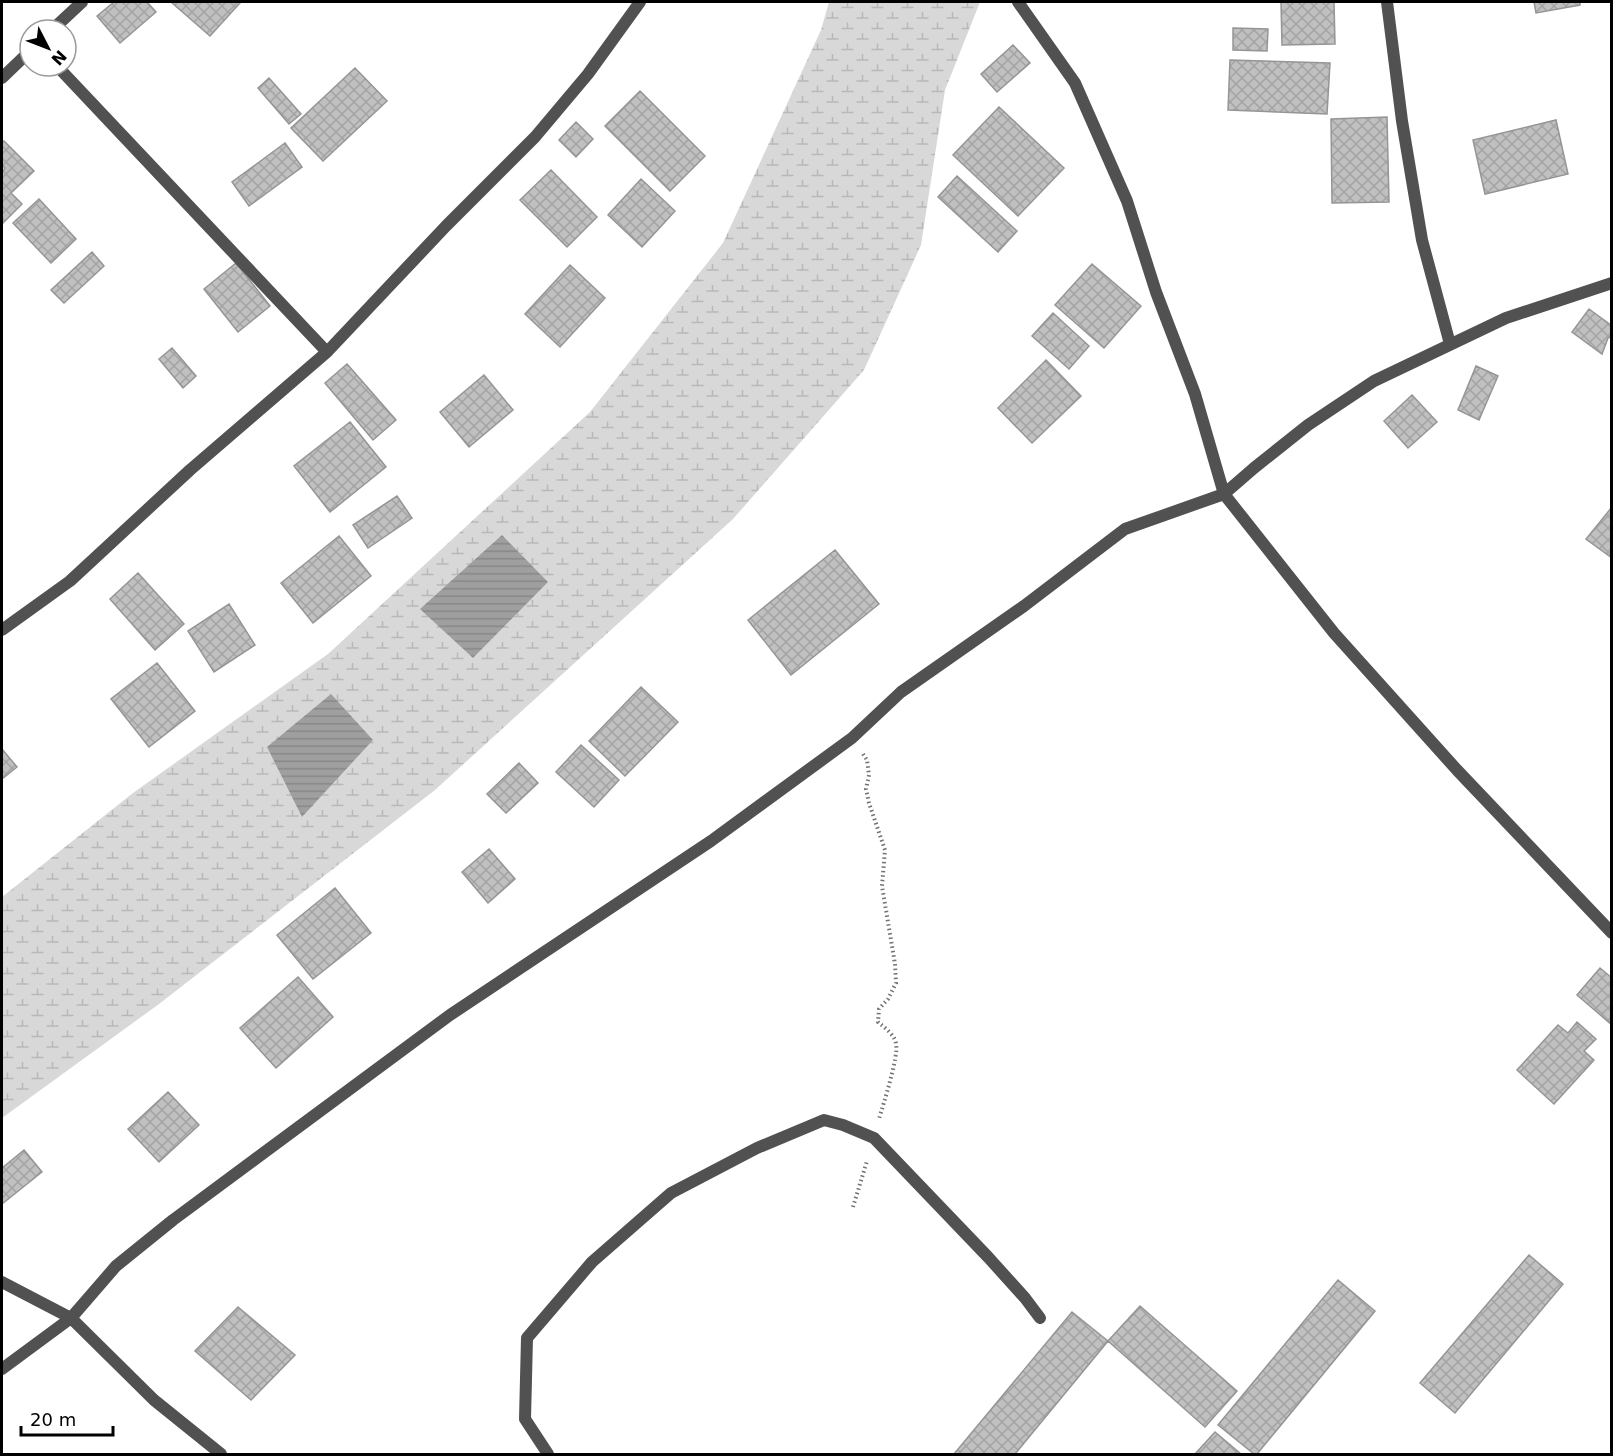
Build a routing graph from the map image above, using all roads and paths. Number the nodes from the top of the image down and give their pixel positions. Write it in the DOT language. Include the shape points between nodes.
graph roads {
  1 [pos="82,2"];
  2 [pos="640,2"];
  3 [pos="1018,2"];
  4 [pos="1387,2"];
  5 [pos="65,18"];
  6 [pos="18,63"];
  7 [pos="2,78"];
  8 [pos="68,78"];
  9 [pos="1611,283"];
  10 [pos="1450,344"];
  11 [pos="327,352"];
  12 [pos="1224,494"];
  13 [pos="2,630"];
  14 [pos="852,738"];
  15 [pos="1611,933"];
  16 [pos="874,1138"];
  17 [pos="853,1207"];
  18 [pos="2,1282"];
  19 [pos="71,1318"];
  20 [pos="1040,1318"];
  21 [pos="2,1369"];
  22 [pos="221,1455"];
  23 [pos="548,1455"];
  1 -- 5 [label="street"];
  2 -- 11 [label="street" via="588,74 535,137"];
  3 -- 12 [label="street" via="1076,83 1126,201 1195,394"];
  4 -- 10 [label="street" via="1422,240"];
  6 -- 7 [label="street"];
  8 -- 11 [label="street"];
  9 -- 10 [label="street" via="1506,318"];
  10 -- 12 [label="street" via="1374,381 1308,425"];
  11 -- 13 [label="street" via="190,470 70,581"];
  12 -- 14 [label="street" via="1125,530 901,692"];
  12 -- 15 [label="street" via="1334,633"];
  14 -- 16 [label="path" via="867,760 868,803 885,850 882,886 895,964 896,983 879,1009 878,1022 897,1045"];
  14 -- 19 [label="street" via="711,841 450,1015 182,1213 116,1266"];
  16 -- 17 [label="path"];
  16 -- 20 [label="street" via="996,1265"];
  16 -- 23 [label="street" via="824,1120 757,1148 671,1193 592,1262 527,1338 525,1419"];
  18 -- 19 [label="street"];
  19 -- 21 [label="street"];
  19 -- 22 [label="street" via="154,1400"];
}
